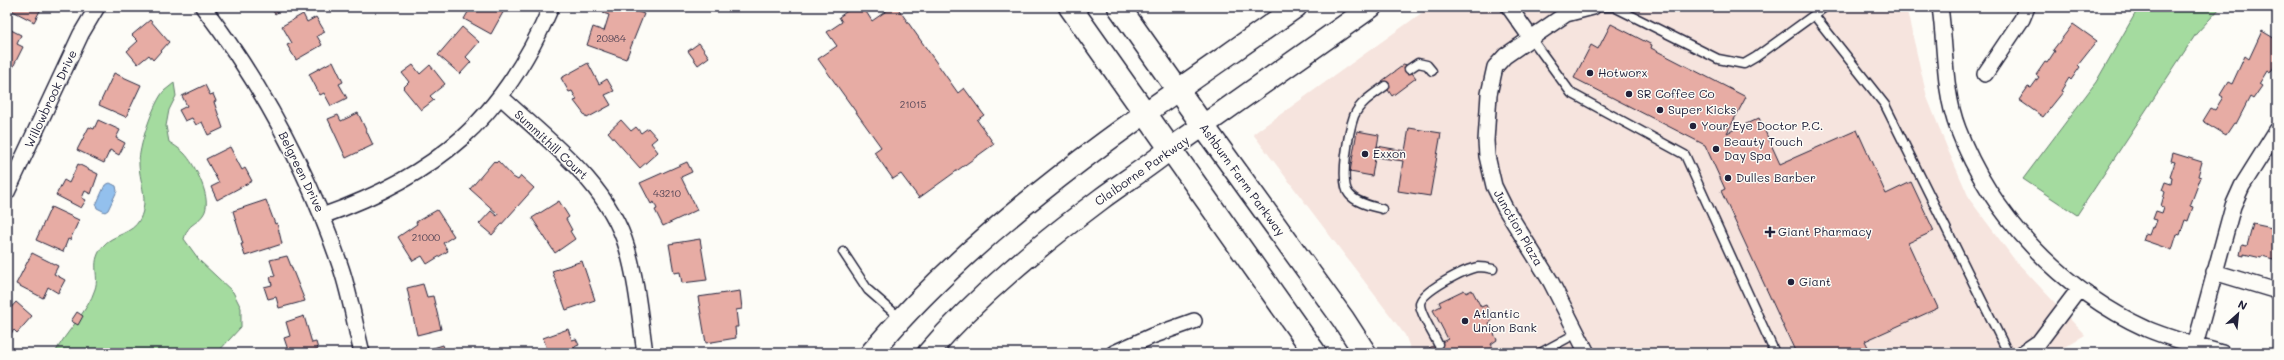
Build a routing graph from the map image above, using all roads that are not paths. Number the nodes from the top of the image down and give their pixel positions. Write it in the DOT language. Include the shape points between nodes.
graph roads {
  1 [pos="97,7"];
  2 [pos="203,7"];
  3 [pos="551,7"];
  4 [pos="1070,7"];
  5 [pos="1119,7"];
  6 [pos="1296,7"];
  7 [pos="1371,7"];
  8 [pos="1509,7"];
  9 [pos="1593,7"];
  10 [pos="1825,7"];
  11 [pos="1940,7"];
  12 [pos="2027,7"];
  13 [pos="1814,15"];
  14 [pos="1531,38"];
  15 [pos="1409,69"];
  16 [pos="1432,71"];
  17 [pos="1985,74"];
  18 [pos="1385,86"];
  19 [pos="1179,90"];
  20 [pos="500,97"];
  21 [pos="1146,113"];
  22 [pos="1204,127"];
  23 [pos="2277,130"];
  24 [pos="1170,149"];
  25 [pos="7,192"];
  26 [pos="1382,209"];
  27 [pos="322,216"];
  28 [pos="843,252"];
  29 [pos="1494,269"];
  30 [pos="2214,272"];
  31 [pos="2079,289"];
  32 [pos="2277,291"];
  33 [pos="901,319"];
  34 [pos="1194,321"];
  35 [pos="1577,333"];
  36 [pos="1438,344"];
  37 [pos="2194,349"];
  38 [pos="362,353"];
  39 [pos="645,353"];
  40 [pos="871,353"];
  41 [pos="928,353"];
  42 [pos="1114,353"];
  43 [pos="1315,353"];
  44 [pos="1365,353"];
  45 [pos="1540,353"];
  46 [pos="1587,353"];
  47 [pos="1775,353"];
  48 [pos="2008,353"];
  49 [pos="2023,353"];
  50 [pos="2222,353"];
  1 -- 25 [label="street, Willowbrook Drive" via="81,34"];
  2 -- 27 [label="street, Belgreen Drive" via="247,71 276,120"];
  3 -- 20 [label="street" via="538,37"];
  4 -- 21 [label="main road"];
  5 -- 19 [label="main road, Ashburn Farm Parkway"];
  6 -- 19 [label="main road"];
  7 -- 22 [label="main road, Claiborne Parkway"];
  8 -- 14 [label="street"];
  9 -- 13 [label="lane" via="1614,7 1718,59 1744,64"];
  9 -- 14 [label="street, Junction Plaza" via="1566,14"];
  10 -- 13 [label="lane"];
  11 -- 31 [label="street" via="1945,76 1958,128 1976,169 2013,224"];
  12 -- 17 [label="street" via="2022,19"];
  13 -- 48 [label="lane" via="1885,105"];
  14 -- 35 [label="street, Junction Plaza" via="1495,67 1489,94 1487,156 1494,186 1505,208 1550,282"];
  14 -- 47 [label="lane" via="1571,93 1685,155"];
  15 -- 16 [label="lane" via="1418,63 1427,65"];
  18 -- 26 [label="lane" via="1364,102 1354,115 1343,168 1344,182 1349,194 1361,202"];
  19 -- 21 [label="main road"];
  19 -- 22 [label="main road, Ashburn Farm Parkway"];
  20 -- 27 [label="street" via="457,142 411,177 361,203"];
  20 -- 39 [label="street, Summithill Court" via="575,165 610,209 627,247 634,275"];
  21 -- 24 [label="main road"];
  21 -- 33 [label="main road" via="1018,209 952,267"];
  22 -- 24 [label="main road, Claiborne Parkway"];
  22 -- 44 [label="main road, Ashburn Farm Parkway"];
  23 -- 30 [label="street" via="2242,186 2233,206"];
  24 -- 41 [label="main road, Claiborne Parkway" via="1150,166 1102,198 1018,266"];
  24 -- 43 [label="main road"];
  27 -- 38 [label="street, Belgreen Drive" via="342,270"];
  28 -- 33 [label="lane" via="868,290"];
  29 -- 36 [label="lane" via="1478,267 1466,271 1426,292 1420,299 1420,306"];
  30 -- 32 [label="street"];
  30 -- 37 [label="street"];
  31 -- 37 [label="street" via="2126,319"];
  31 -- 49 [label="street" via="2039,342"];
  33 -- 40 [label="main road"];
  34 -- 42 [label="street"];
  35 -- 45 [label="lane"];
  35 -- 46 [label="street, Junction Plaza"];
  37 -- 50 [label="street"];
}
